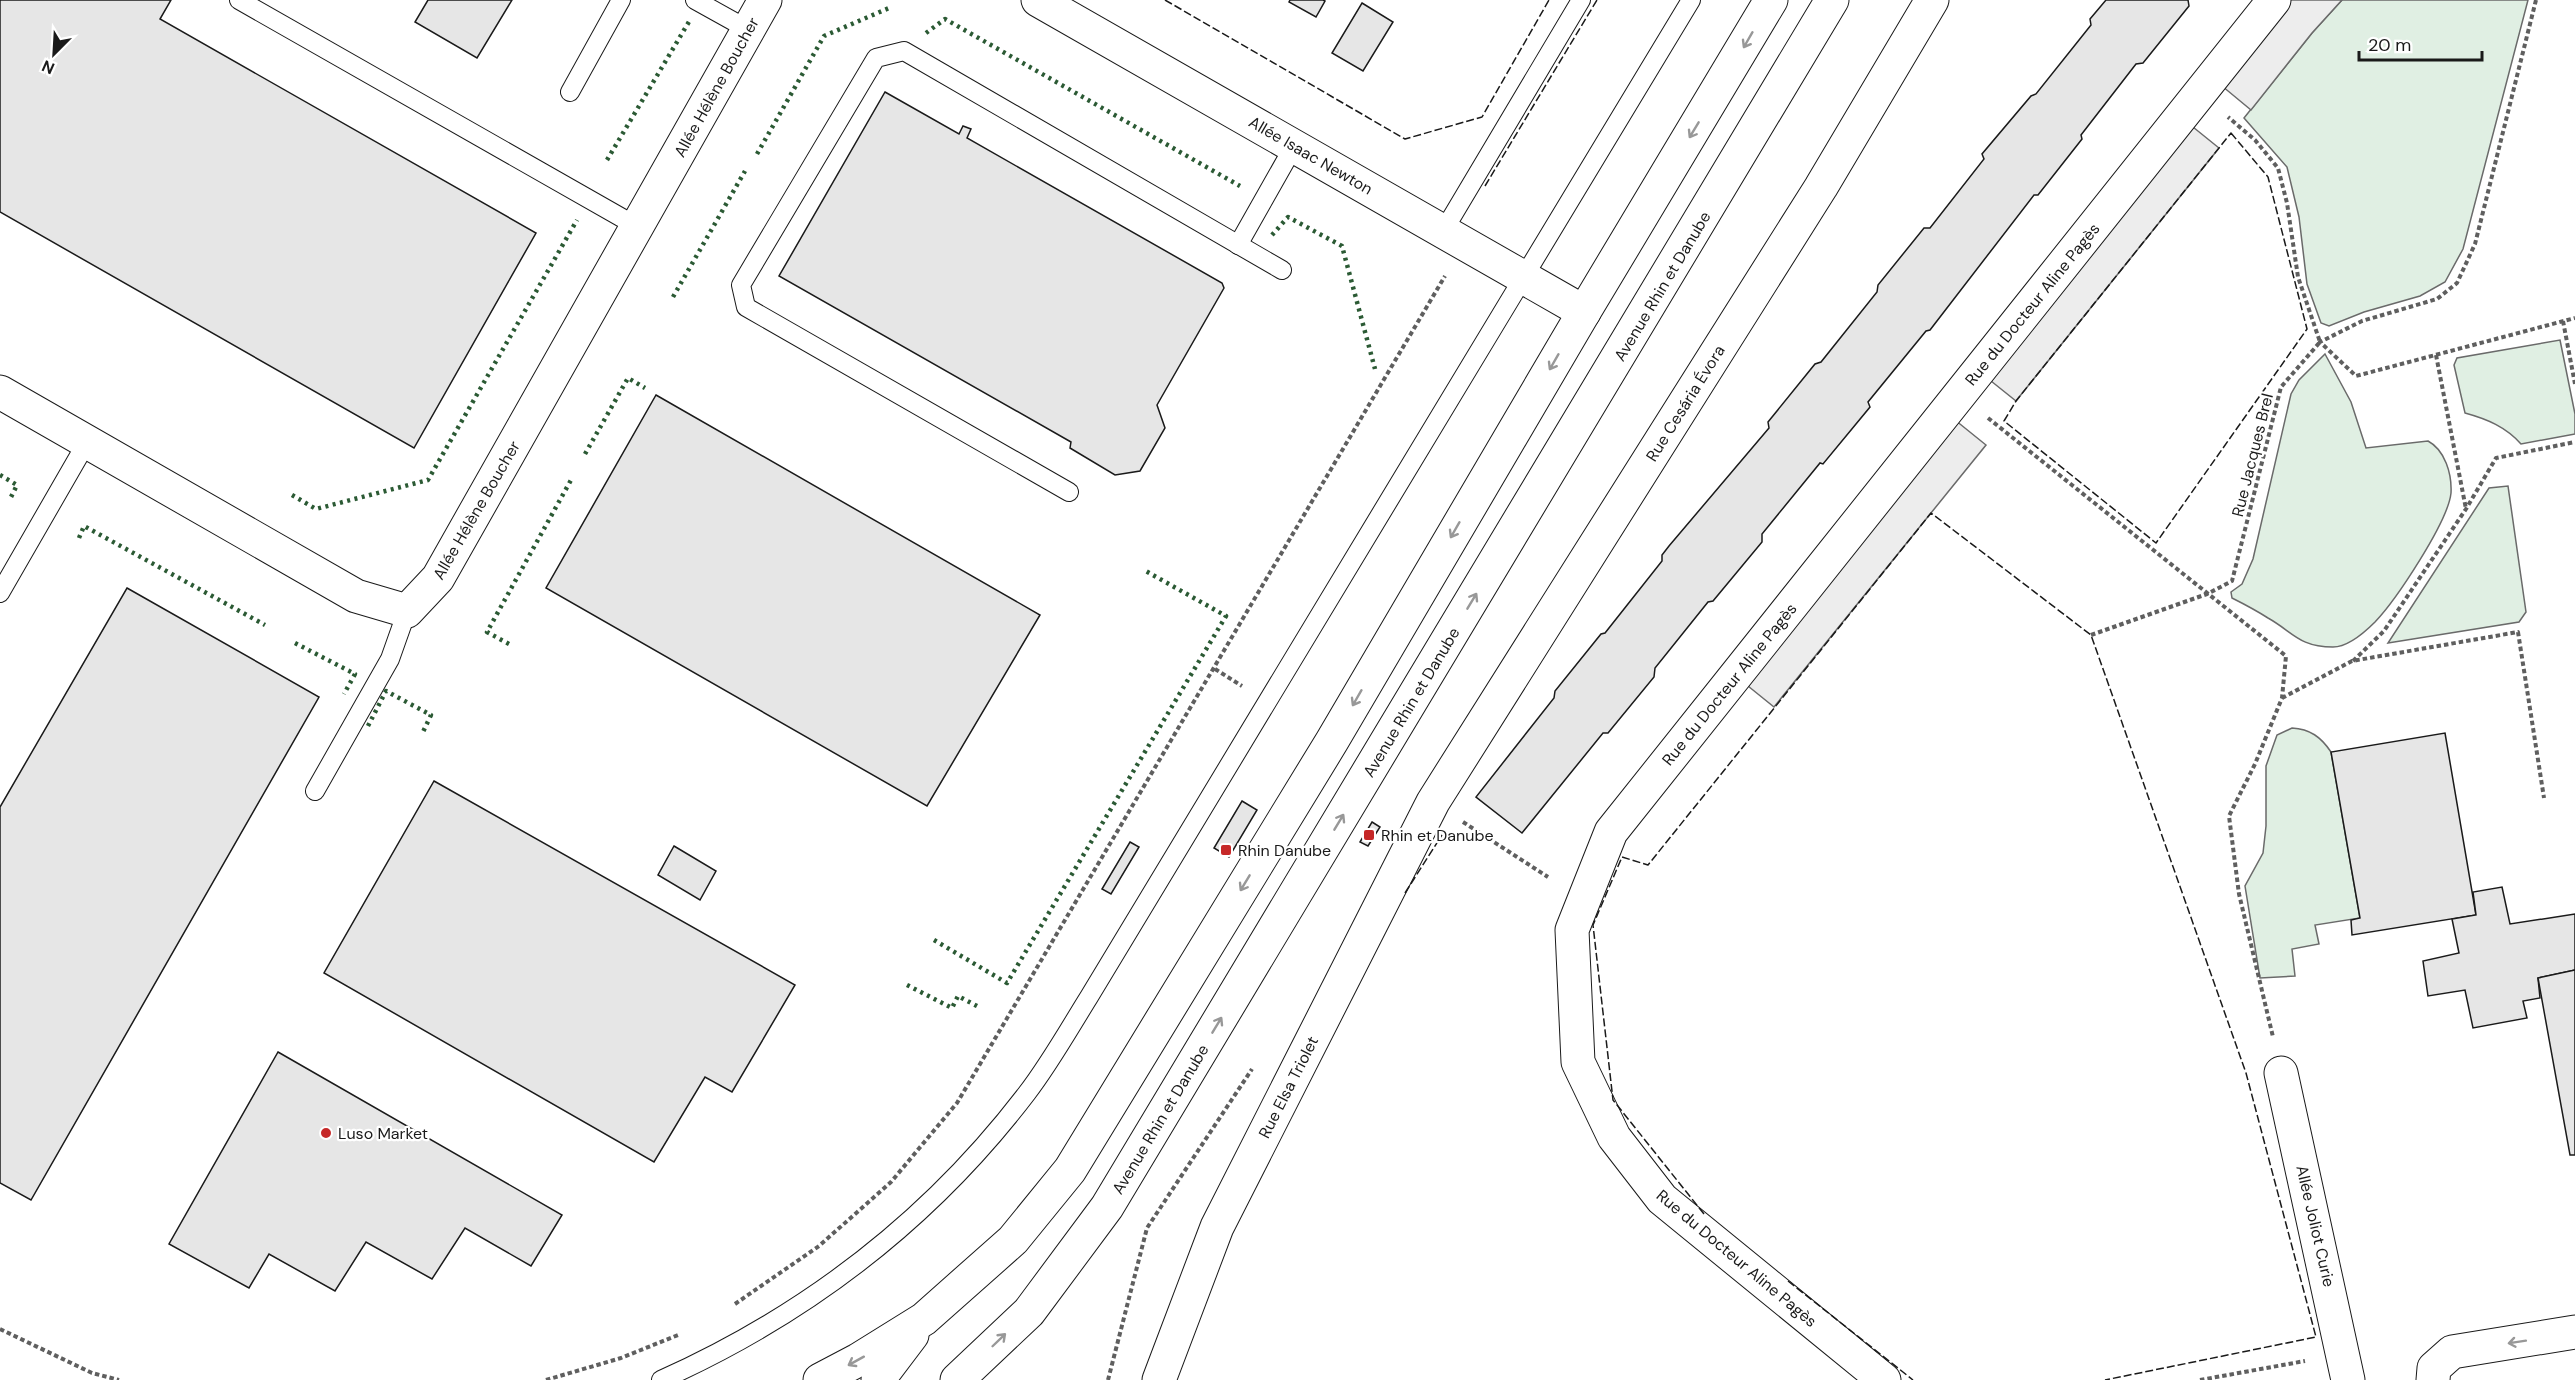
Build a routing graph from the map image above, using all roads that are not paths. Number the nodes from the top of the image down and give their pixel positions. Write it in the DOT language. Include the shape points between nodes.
graph roads {
  1 [pos="239,0"];
  2 [pos="621,0"];
  3 [pos="695,0"];
  4 [pos="765,0"];
  5 [pos="1038,0"];
  6 [pos="1581,0"];
  7 [pos="1691,0"];
  8 [pos="1771,0"];
  9 [pos="1832,0"];
  10 [pos="1932,0"];
  11 [pos="2274,0"];
  12 [pos="749,30"];
  13 [pos="570,92"];
  14 [pos="1294,146"];
  15 [pos="638,227"];
  16 [pos="1444,230"];
  17 [pos="1238,245"];
  18 [pos="1282,270"];
  19 [pos="1524,277"];
  20 [pos="1584,312"];
  21 [pos="0,392"];
  22 [pos="87,442"];
  23 [pos="1069,492"];
  24 [pos="0,593"];
  25 [pos="407,611"];
  26 [pos="315,791"];
  27 [pos="1433,802"];
  28 [pos="2281,1073"];
  29 [pos="924,1319"];
  30 [pos="2575,1332"];
  31 [pos="2346,1367"];
  32 [pos="661,1380"];
  33 [pos="820,1380"];
  34 [pos="878,1380"];
  35 [pos="957,1380"];
  36 [pos="1160,1380"];
  37 [pos="1884,1380"];
  38 [pos="2433,1380"];
  1 -- 15 [label="lane"];
  2 -- 13 [label="lane"];
  3 -- 12 [label="lane"];
  4 -- 12 [label="street, Allée Hélène Boucher"];
  5 -- 14 [label="street, Allée Isaac Newton"];
  6 -- 16 [label="lane"];
  7 -- 19 [label="lane"];
  8 -- 20 [label="street, one-way"];
  35 -- 9 [label="street, Avenue Rhin et Danube, one-way" via="1029,1312 1107,1207"];
  10 -- 27 [label="street, Rue Cesária Évora" via="1815,197"];
  11 -- 37 [label="street, Rue du Docteur Aline Pagès" via="1611,832 1572,930 1578,1062 1614,1137 1662,1200"];
  12 -- 15 [label="street, Allée Hélène Boucher"];
  14 -- 16 [label="street, Allée Isaac Newton"];
  14 -- 17 [label="lane"];
  15 -- 25 [label="street, Allée Hélène Boucher" via="438,578"];
  16 -- 19 [label="street, Allée Isaac Newton"];
  17 -- 18 [label="lane"];
  17 -- 23 [label="lane" via="904,51 876,58 741,285 746,307"];
  19 -- 20 [label="street, Allée Isaac Newton"];
  19 -- 32 [label="lane" via="1029,1091 957,1175 861,1263 760,1330"];
  20 -- 29 [label="street, one-way" via="1336,732 1070,1170 1012,1240"];
  21 -- 22 [label="street"];
  22 -- 24 [label="lane"];
  22 -- 25 [label="street" via="356,596"];
  25 -- 26 [label="lane" via="390,659"];
  27 -- 36 [label="street, Rue Elsa Triolet" via="1217,1227"];
  28 -- 31 [label="street, Allée Joliot Curie"];
  29 -- 33 [label="street, one-way"];
  29 -- 34 [label="street"];
  30 -- 38 [label="street, one-way" via="2452,1352 2434,1368"];
}
